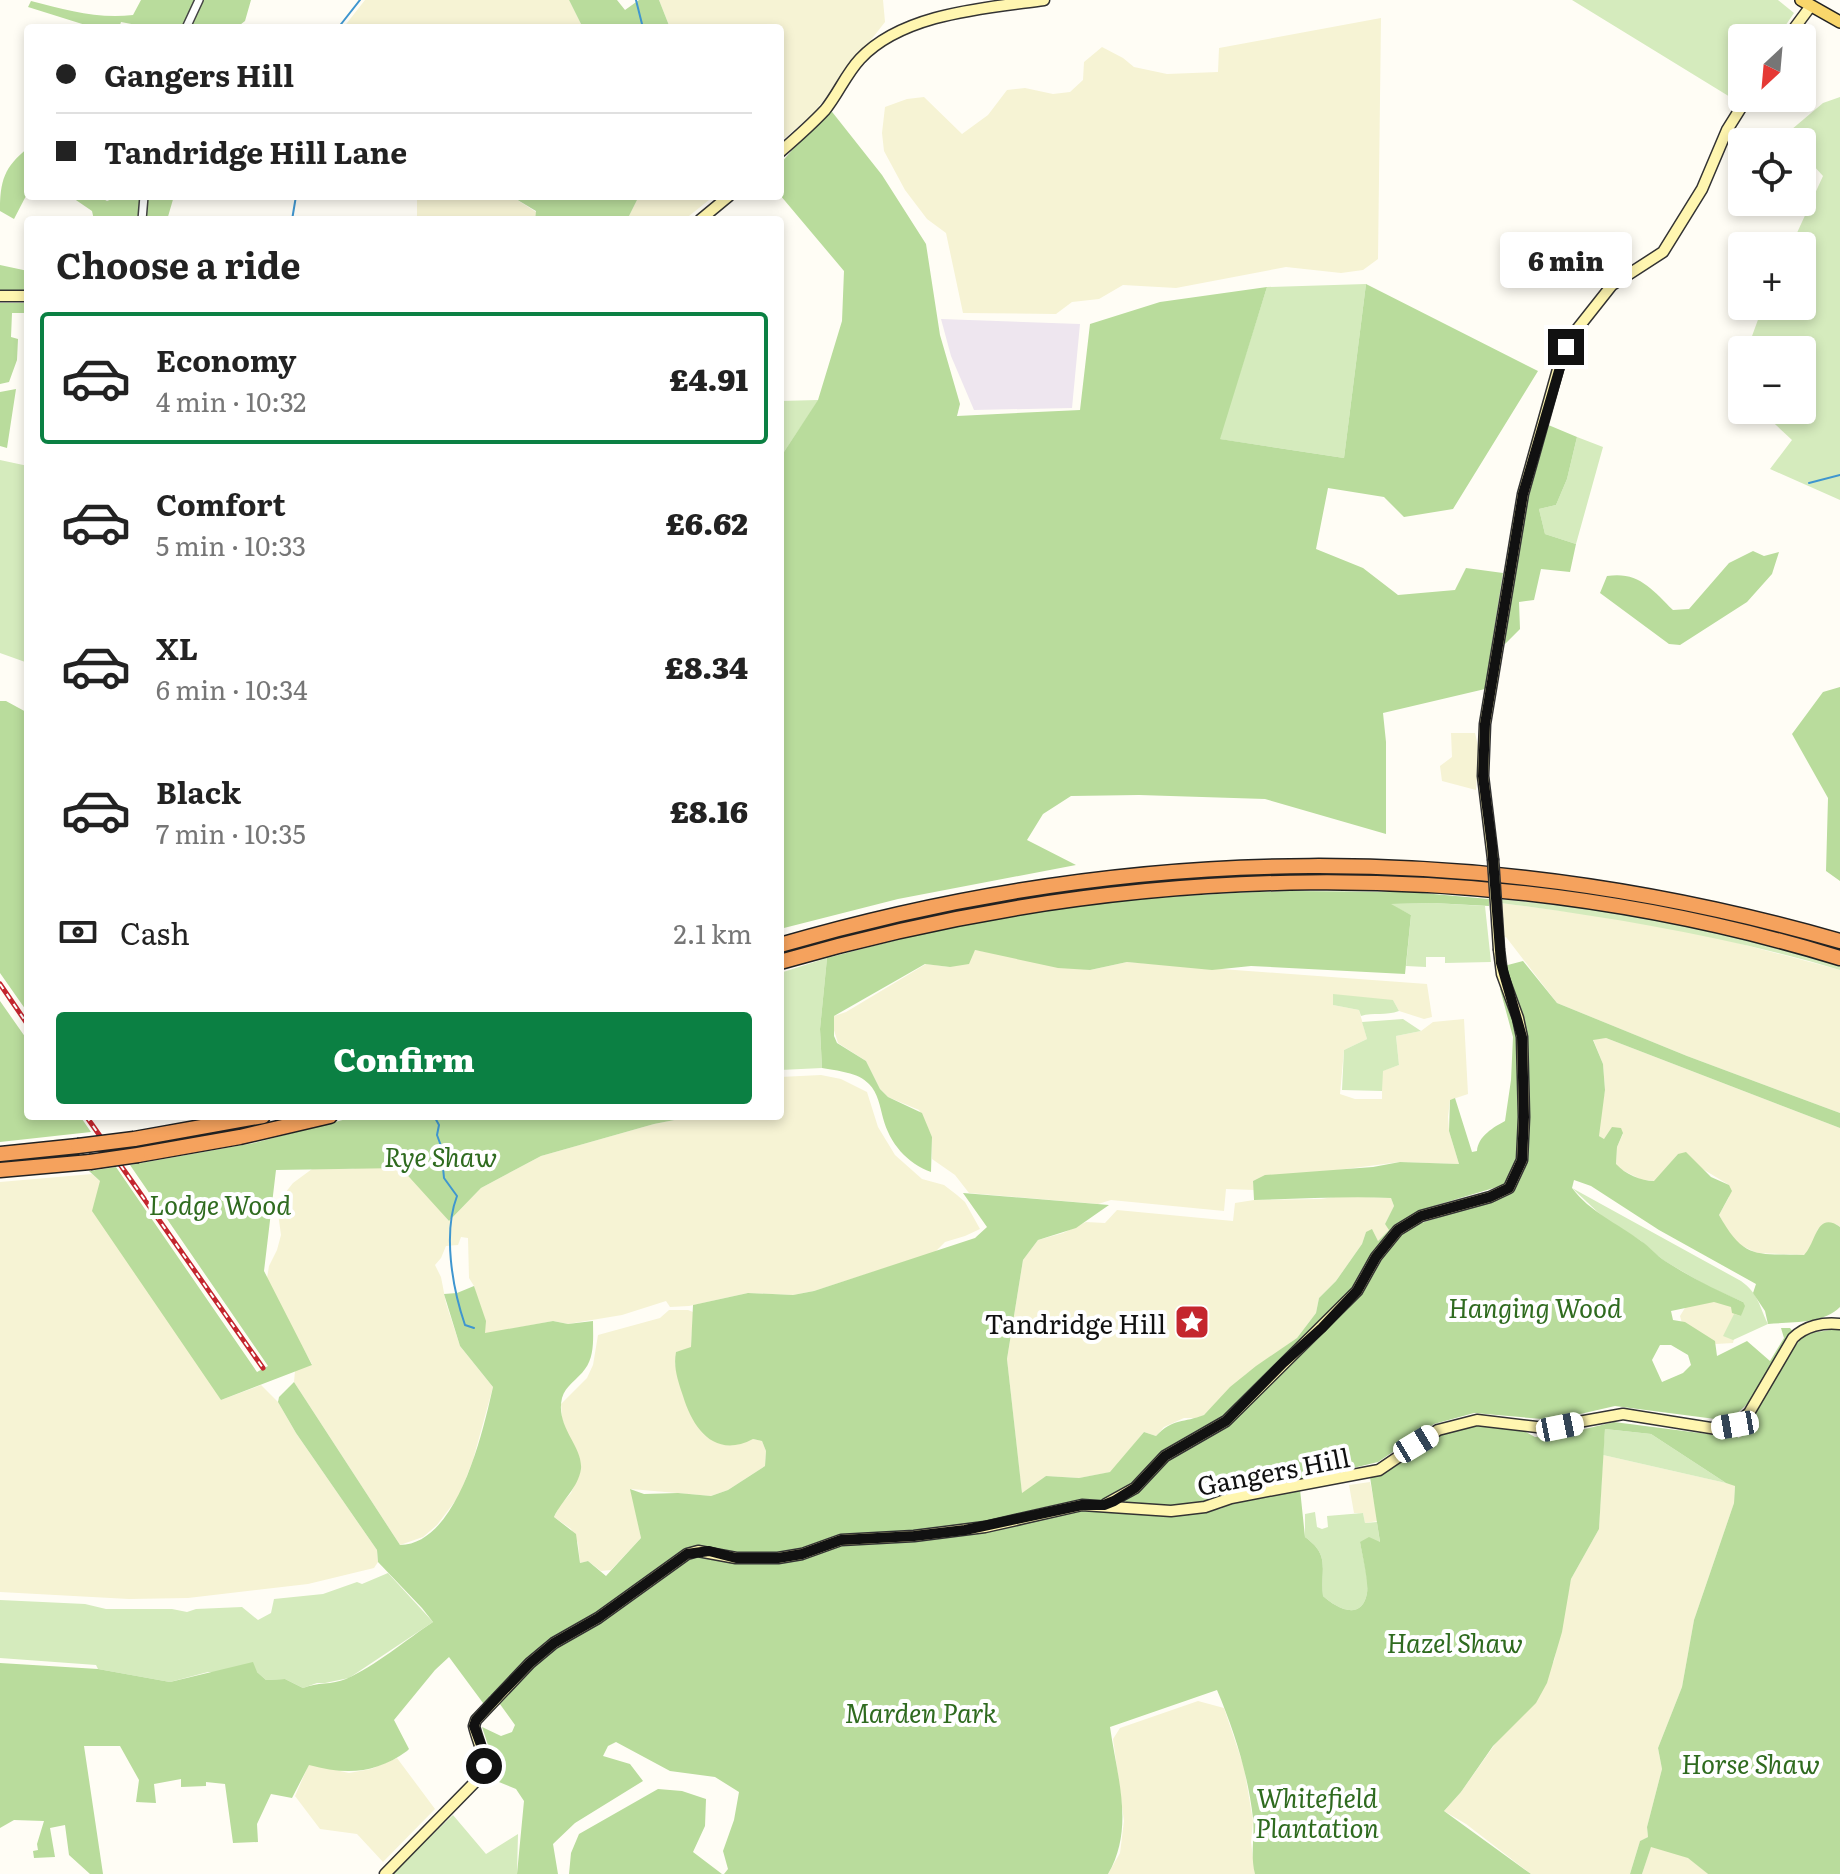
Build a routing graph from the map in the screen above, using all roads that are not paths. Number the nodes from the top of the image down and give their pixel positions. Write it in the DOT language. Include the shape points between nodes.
graph roads {
  1 [pos="199,0"];
  2 [pos="1044,0"];
  3 [pos="1806,3"];
  4 [pos="1840,22"];
  5 [pos="188,24"];
  6 [pos="1795,24"];
  7 [pos="1738,112"];
  8 [pos="784,148"];
  9 [pos="724,200"];
  10 [pos="705,216"];
  11 [pos="0,296"];
  12 [pos="24,296"];
  13 [pos="1840,941"];
  14 [pos="784,944"];
  15 [pos="1840,958"];
  16 [pos="784,961"];
  17 [pos="241,1120"];
  18 [pos="312,1120"];
  19 [pos="0,1154"];
  20 [pos="0,1170"];
  21 [pos="1840,1324"];
  22 [pos="1104,1505"];
  23 [pos="385,1874"];
  1 -- 5 [label="street"];
  2 -- 8 [label="street" via="902,29 860,59 824,110"];
  3 -- 4 [label="main road"];
  3 -- 6 [label="street"];
  7 -- 22 [label="street, bridge" via="1670,242 1612,285 1566,347 1523,494 1485,724 1483,776 1502,974 1522,1037 1522,1160 1509,1188 1421,1216 1398,1230 1357,1291 1226,1421 1165,1456 1135,1488"];
  9 -- 10 [label="street"];
  11 -- 12 [label="street"];
  13 -- 14 [label="highway" via="1592,886 1480,873 1327,865 1195,869 1077,881 918,909"];
  15 -- 16 [label="highway" via="1716,926 1585,901 1471,888 1324,881 1192,886 1055,900 907,928"];
  17 -- 19 [label="highway, bridge"];
  18 -- 20 [label="highway, bridge" via="138,1155"];
  21 -- 22 [label="street, Gangers Hill" via="1799,1332 1749,1413 1735,1425 1717,1429 1623,1414 1545,1428 1477,1420 1438,1430 1366,1474 1205,1507 1171,1511"];
  22 -- 23 [label="street, Gangers Hill" via="985,1527 841,1540 778,1558 687,1554 554,1643 491,1703 474,1726 484,1766 479,1778"];
}
